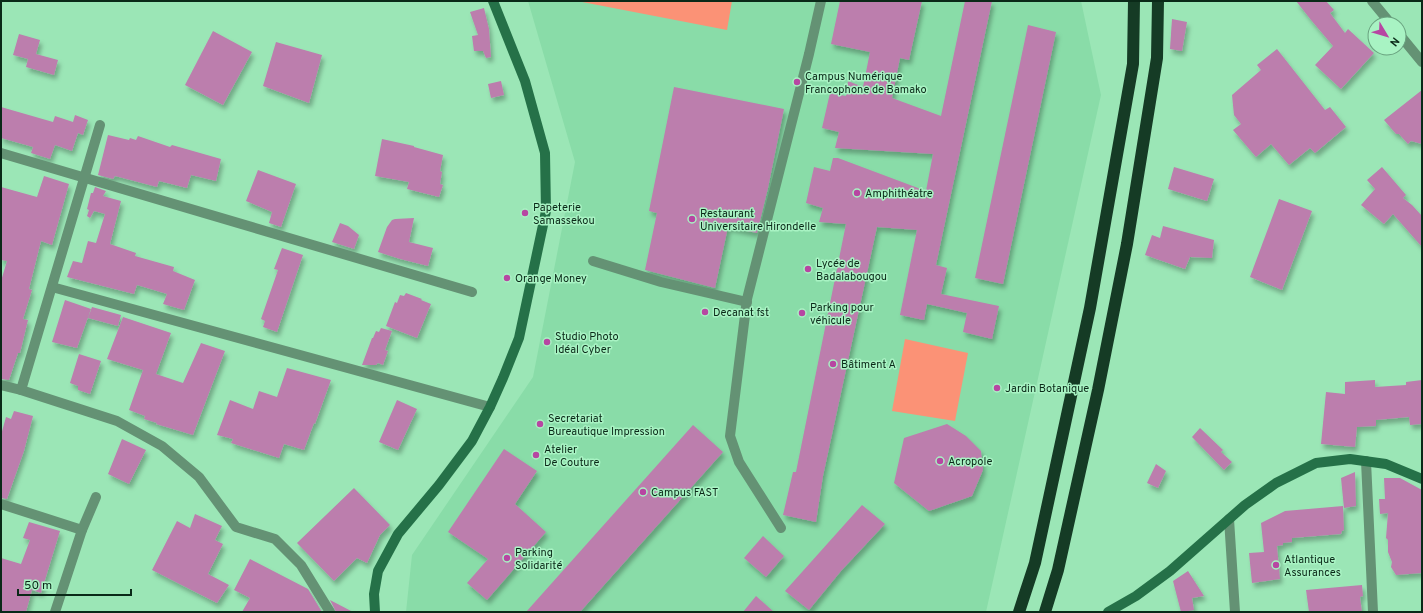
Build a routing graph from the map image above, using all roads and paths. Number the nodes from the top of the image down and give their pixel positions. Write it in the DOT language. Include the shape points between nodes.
graph roads {
  1 [pos="493,1"];
  2 [pos="821,1"];
  3 [pos="1134,1"];
  4 [pos="1158,1"];
  5 [pos="1372,1"];
  6 [pos="1384,16"];
  7 [pos="1407,44"];
  8 [pos="1422,62"];
  9 [pos="100,125"];
  10 [pos="1,153"];
  11 [pos="84,178"];
  12 [pos="593,261"];
  13 [pos="52,287"];
  14 [pos="472,292"];
  15 [pos="747,302"];
  16 [pos="1,386"];
  17 [pos="21,390"];
  18 [pos="490,407"];
  19 [pos="1366,461"];
  20 [pos="1422,479"];
  21 [pos="96,498"];
  22 [pos="1,504"];
  23 [pos="1229,519"];
  24 [pos="781,528"];
  25 [pos="82,530"];
  26 [pos="55,612"];
  27 [pos="330,612"];
  28 [pos="375,612"];
  29 [pos="1019,612"];
  30 [pos="1045,612"];
  31 [pos="1108,612"];
  32 [pos="1235,612"];
  33 [pos="1373,612"];
  1 -- 18 [label="street" via="525,81 545,153 546,211 519,338"];
  2 -- 15 [label="street"];
  3 -- 29 [label="highway" via="1133,64 1090,308 1035,563"];
  4 -- 30 [label="highway" via="1156,58 1127,244 1060,563"];
  5 -- 6 [label="street"];
  7 -- 8 [label="street"];
  9 -- 11 [label="street"];
  10 -- 11 [label="street"];
  11 -- 13 [label="street"];
  11 -- 14 [label="street"];
  12 -- 15 [label="street" via="661,282"];
  13 -- 17 [label="street"];
  13 -- 18 [label="street"];
  15 -- 24 [label="street" via="730,436 739,462"];
  16 -- 17 [label="street"];
  17 -- 27 [label="street" via="117,421 162,446 199,477 236,527 275,540 301,565"];
  18 -- 28 [label="street" via="472,441 398,534 378,571 374,594"];
  19 -- 20 [label="street" via="1386,464"];
  19 -- 23 [label="street" via="1350,459 1316,463 1276,483"];
  19 -- 33 [label="street"];
  21 -- 25 [label="street"];
  22 -- 25 [label="street"];
  23 -- 31 [label="street" via="1170,571 1136,596"];
  23 -- 32 [label="street"];
  25 -- 26 [label="street"];
}
